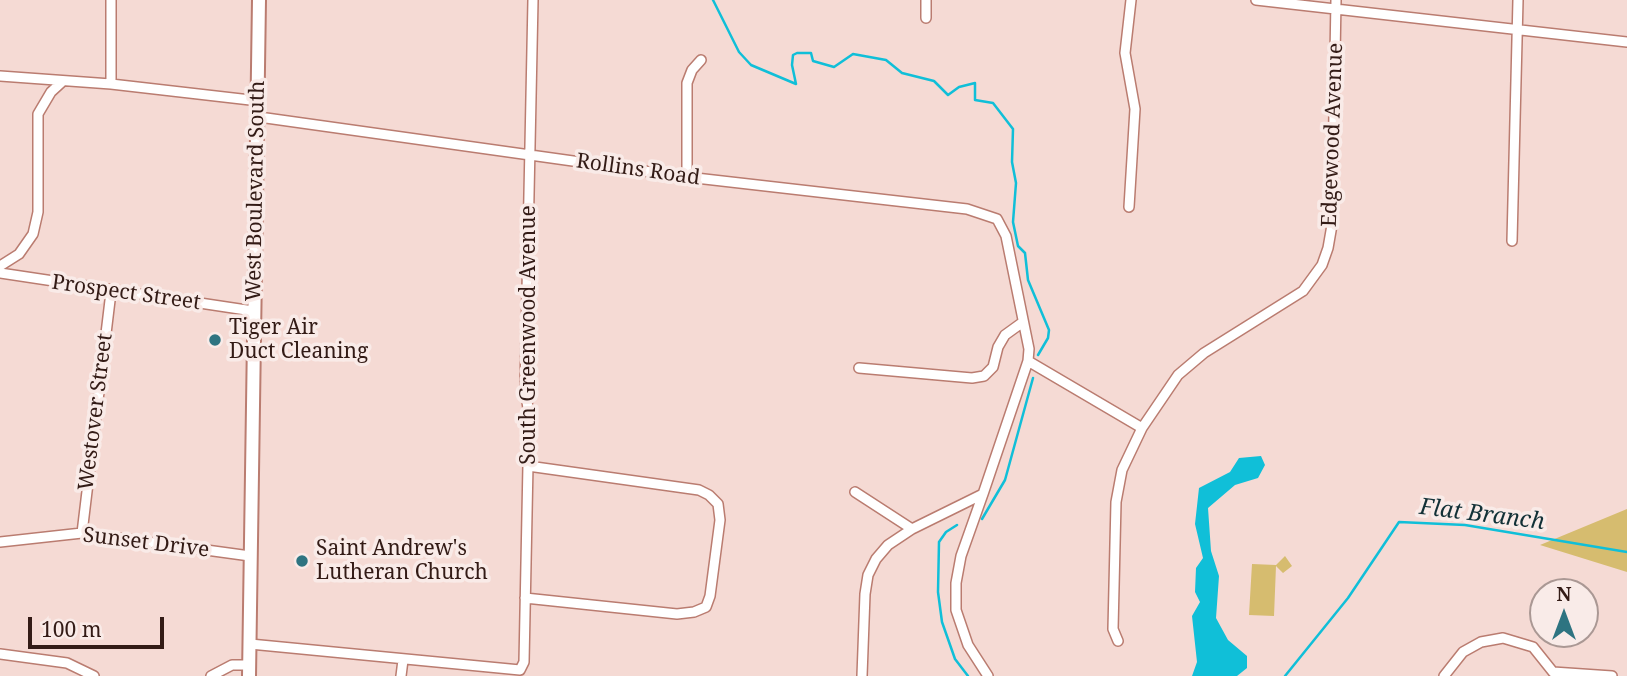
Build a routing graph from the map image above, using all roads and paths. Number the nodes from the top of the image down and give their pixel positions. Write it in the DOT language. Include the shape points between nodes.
graph roads {
  1 [pos="111,0"];
  2 [pos="259,0"];
  3 [pos="533,0"];
  4 [pos="926,0"];
  5 [pos="1131,0"];
  6 [pos="1256,0"];
  7 [pos="1518,0"];
  8 [pos="1336,4"];
  9 [pos="926,18"];
  10 [pos="1517,29"];
  11 [pos="1627,42"];
  12 [pos="701,60"];
  13 [pos="0,76"];
  14 [pos="63,81"];
  15 [pos="111,84"];
  16 [pos="259,101"];
  17 [pos="259,117"];
  18 [pos="530,155"];
  19 [pos="687,177"];
  20 [pos="1129,207"];
  21 [pos="1512,241"];
  22 [pos="0,266"];
  23 [pos="0,272"];
  24 [pos="111,292"];
  25 [pos="253,312"];
  26 [pos="1023,322"];
  27 [pos="1028,362"];
  28 [pos="859,368"];
  29 [pos="1142,428"];
  30 [pos="528,466"];
  31 [pos="855,492"];
  32 [pos="983,494"];
  33 [pos="912,529"];
  34 [pos="82,533"];
  35 [pos="0,542"];
  36 [pos="250,556"];
  37 [pos="525,598"];
  38 [pos="1118,641"];
  39 [pos="250,644"];
  40 [pos="0,654"];
  41 [pos="403,660"];
  42 [pos="249,670"];
  43 [pos="1553,674"];
  44 [pos="93,676"];
  45 [pos="211,676"];
  46 [pos="401,676"];
  47 [pos="862,676"];
  48 [pos="988,676"];
  49 [pos="1444,676"];
  50 [pos="1612,676"];
  1 -- 15 [label="street"];
  2 -- 16 [label="main road, West Boulevard South"];
  3 -- 18 [label="street, South Greenwood Avenue"];
  4 -- 9 [label="street"];
  5 -- 20 [label="street" via="1125,53 1135,109"];
  6 -- 8 [label="street"];
  7 -- 10 [label="street"];
  8 -- 10 [label="street"];
  8 -- 29 [label="street, Edgewood Avenue" via="1332,225 1322,265 1303,291 1204,353 1178,375"];
  10 -- 11 [label="street"];
  10 -- 21 [label="street"];
  12 -- 19 [label="street" via="687,83"];
  13 -- 14 [label="street"];
  14 -- 15 [label="street"];
  14 -- 22 [label="street" via="38,114 37,224 27,245"];
  15 -- 16 [label="street"];
  16 -- 17 [label="main road, West Boulevard South"];
  17 -- 18 [label="street, Rollins Road"];
  17 -- 25 [label="main road, West Boulevard South"];
  18 -- 19 [label="street, Rollins Road"];
  18 -- 30 [label="street, South Greenwood Avenue" via="525,388"];
  19 -- 26 [label="street, Rollins Road" via="967,209 998,219 1006,236"];
  23 -- 24 [label="street, Prospect Street"];
  24 -- 25 [label="street, Prospect Street"];
  24 -- 34 [label="street, Westover Street"];
  25 -- 36 [label="main road, West Boulevard South"];
  26 -- 27 [label="street"];
  26 -- 28 [label="street" via="1005,335 993,367 984,376"];
  27 -- 29 [label="street"];
  27 -- 32 [label="street"];
  29 -- 38 [label="street, Edgewood Avenue" via="1122,470 1116,502 1113,629"];
  30 -- 37 [label="street, South Greenwood Avenue"];
  30 -- 37 [label="street" via="699,490 718,504 720,520 710,596 705,607 694,612"];
  31 -- 33 [label="street"];
  32 -- 33 [label="street"];
  32 -- 48 [label="street" via="961,556 956,610 968,645"];
  33 -- 47 [label="street" via="888,545 868,575"];
  34 -- 35 [label="street, Sunset Drive"];
  34 -- 36 [label="street, Sunset Drive"];
  36 -- 39 [label="main road, West Boulevard South"];
  37 -- 41 [label="street, South Greenwood Avenue" via="520,670"];
  39 -- 41 [label="street"];
  39 -- 42 [label="main road, West Boulevard South"];
  40 -- 44 [label="street" via="67,663"];
  41 -- 46 [label="street"];
  42 -- 45 [label="street" via="232,665"];
  43 -- 49 [label="street" via="1533,647 1503,638 1463,652"];
  43 -- 50 [label="street"];
}
